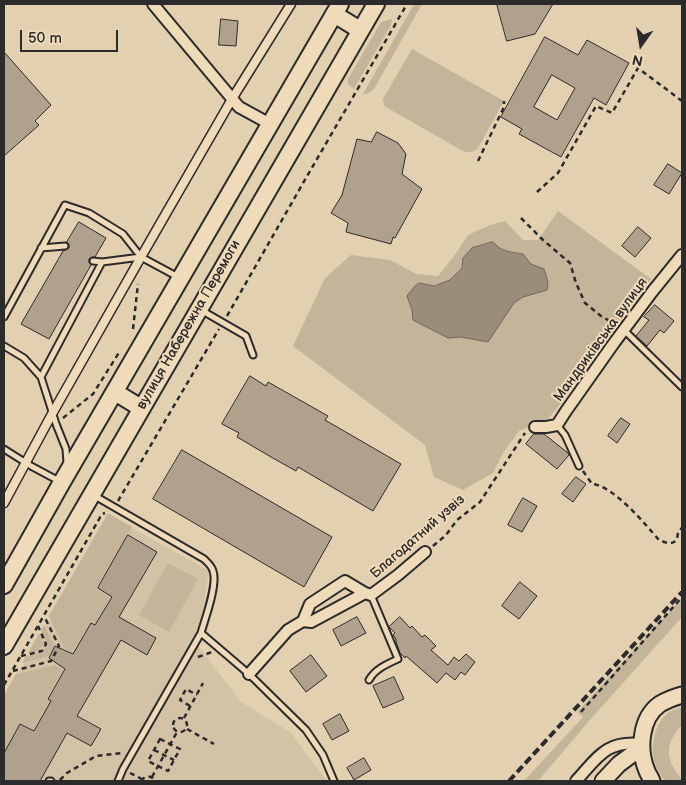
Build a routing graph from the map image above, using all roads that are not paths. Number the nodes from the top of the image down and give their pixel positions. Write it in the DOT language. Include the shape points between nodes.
graph roads {
  1 [pos="153,4"];
  2 [pos="291,4"];
  3 [pos="376,4"];
  4 [pos="337,9"];
  5 [pos="360,30"];
  6 [pos="232,99"];
  7 [pos="270,124"];
  8 [pos="65,246"];
  9 [pos="41,248"];
  10 [pos="682,255"];
  11 [pos="141,257"];
  12 [pos="93,261"];
  13 [pos="102,262"];
  14 [pos="181,278"];
  15 [pos="198,309"];
  16 [pos="4,317"];
  17 [pos="624,330"];
  18 [pos="4,346"];
  19 [pos="253,355"];
  20 [pos="41,376"];
  21 [pos="682,386"];
  22 [pos="115,392"];
  23 [pos="141,408"];
  24 [pos="52,414"];
  25 [pos="557,425"];
  26 [pos="535,427"];
  27 [pos="4,449"];
  28 [pos="26,462"];
  29 [pos="579,466"];
  30 [pos="65,478"];
  31 [pos="92,494"];
  32 [pos="4,503"];
  33 [pos="425,552"];
  34 [pos="4,585"];
  35 [pos="368,594"];
  36 [pos="303,621"];
  37 [pos="201,633"];
  38 [pos="4,646"];
  39 [pos="249,674"];
  40 [pos="369,680"];
  41 [pos="682,695"];
  42 [pos="642,745"];
  43 [pos="118,781"];
  44 [pos="334,781"];
  45 [pos="576,781"];
  46 [pos="603,781"];
  47 [pos="652,781"];
  1 -- 6 [label="street"];
  2 -- 6 [label="street"];
  3 -- 5 [label="main road, вулиця Набережна Перемоги"];
  4 -- 5 [label="main road"];
  4 -- 7 [label="main road"];
  5 -- 15 [label="main road, вулиця Набережна Перемоги"];
  6 -- 7 [label="street" via="239,107"];
  6 -- 11 [label="street"];
  7 -- 14 [label="main road"];
  8 -- 9 [label="lane"];
  9 -- 11 [label="lane" via="65,205 89,214 124,234"];
  9 -- 16 [label="lane"];
  10 -- 17 [label="street, Мандриківська вулиця"];
  11 -- 13 [label="lane"];
  11 -- 14 [label="lane"];
  11 -- 24 [label="street"];
  12 -- 13 [label="lane"];
  13 -- 20 [label="lane"];
  14 -- 22 [label="main road"];
  15 -- 19 [label="lane" via="246,336"];
  15 -- 23 [label="main road, вулиця Набережна Перемоги"];
  17 -- 21 [label="lane"];
  17 -- 25 [label="street, Мандриківська вулиця"];
  18 -- 20 [label="lane" via="24,358"];
  20 -- 24 [label="lane"];
  22 -- 23 [label="main road"];
  22 -- 30 [label="main road"];
  23 -- 31 [label="main road, вулиця Набережна Перемоги"];
  24 -- 28 [label="street"];
  24 -- 30 [label="lane" via="66,449"];
  25 -- 26 [label="street"];
  25 -- 29 [label="lane" via="565,434"];
  27 -- 28 [label="lane"];
  28 -- 30 [label="lane"];
  28 -- 32 [label="street"];
  30 -- 34 [label="main road"];
  31 -- 37 [label="lane" via="210,564 214,584"];
  31 -- 38 [label="main road, вулиця Набережна Перемоги"];
  33 -- 35 [label="street, Благодатний узвіз"];
  35 -- 36 [label="street, Благодатний узвіз" via="312,622"];
  35 -- 36 [label="street" via="346,581 310,604"];
  35 -- 40 [label="lane" via="398,659 372,674"];
  36 -- 39 [label="street" via="288,630"];
  37 -- 39 [label="lane"];
  37 -- 43 [label="lane"];
  39 -- 44 [label="lane" via="306,730 323,755"];
  41 -- 42 [label="main road" via="659,705 651,714 644,729"];
  42 -- 45 [label="street" via="623,744 604,751"];
  42 -- 46 [label="main road"];
  42 -- 47 [label="main road" via="646,770"];
}
